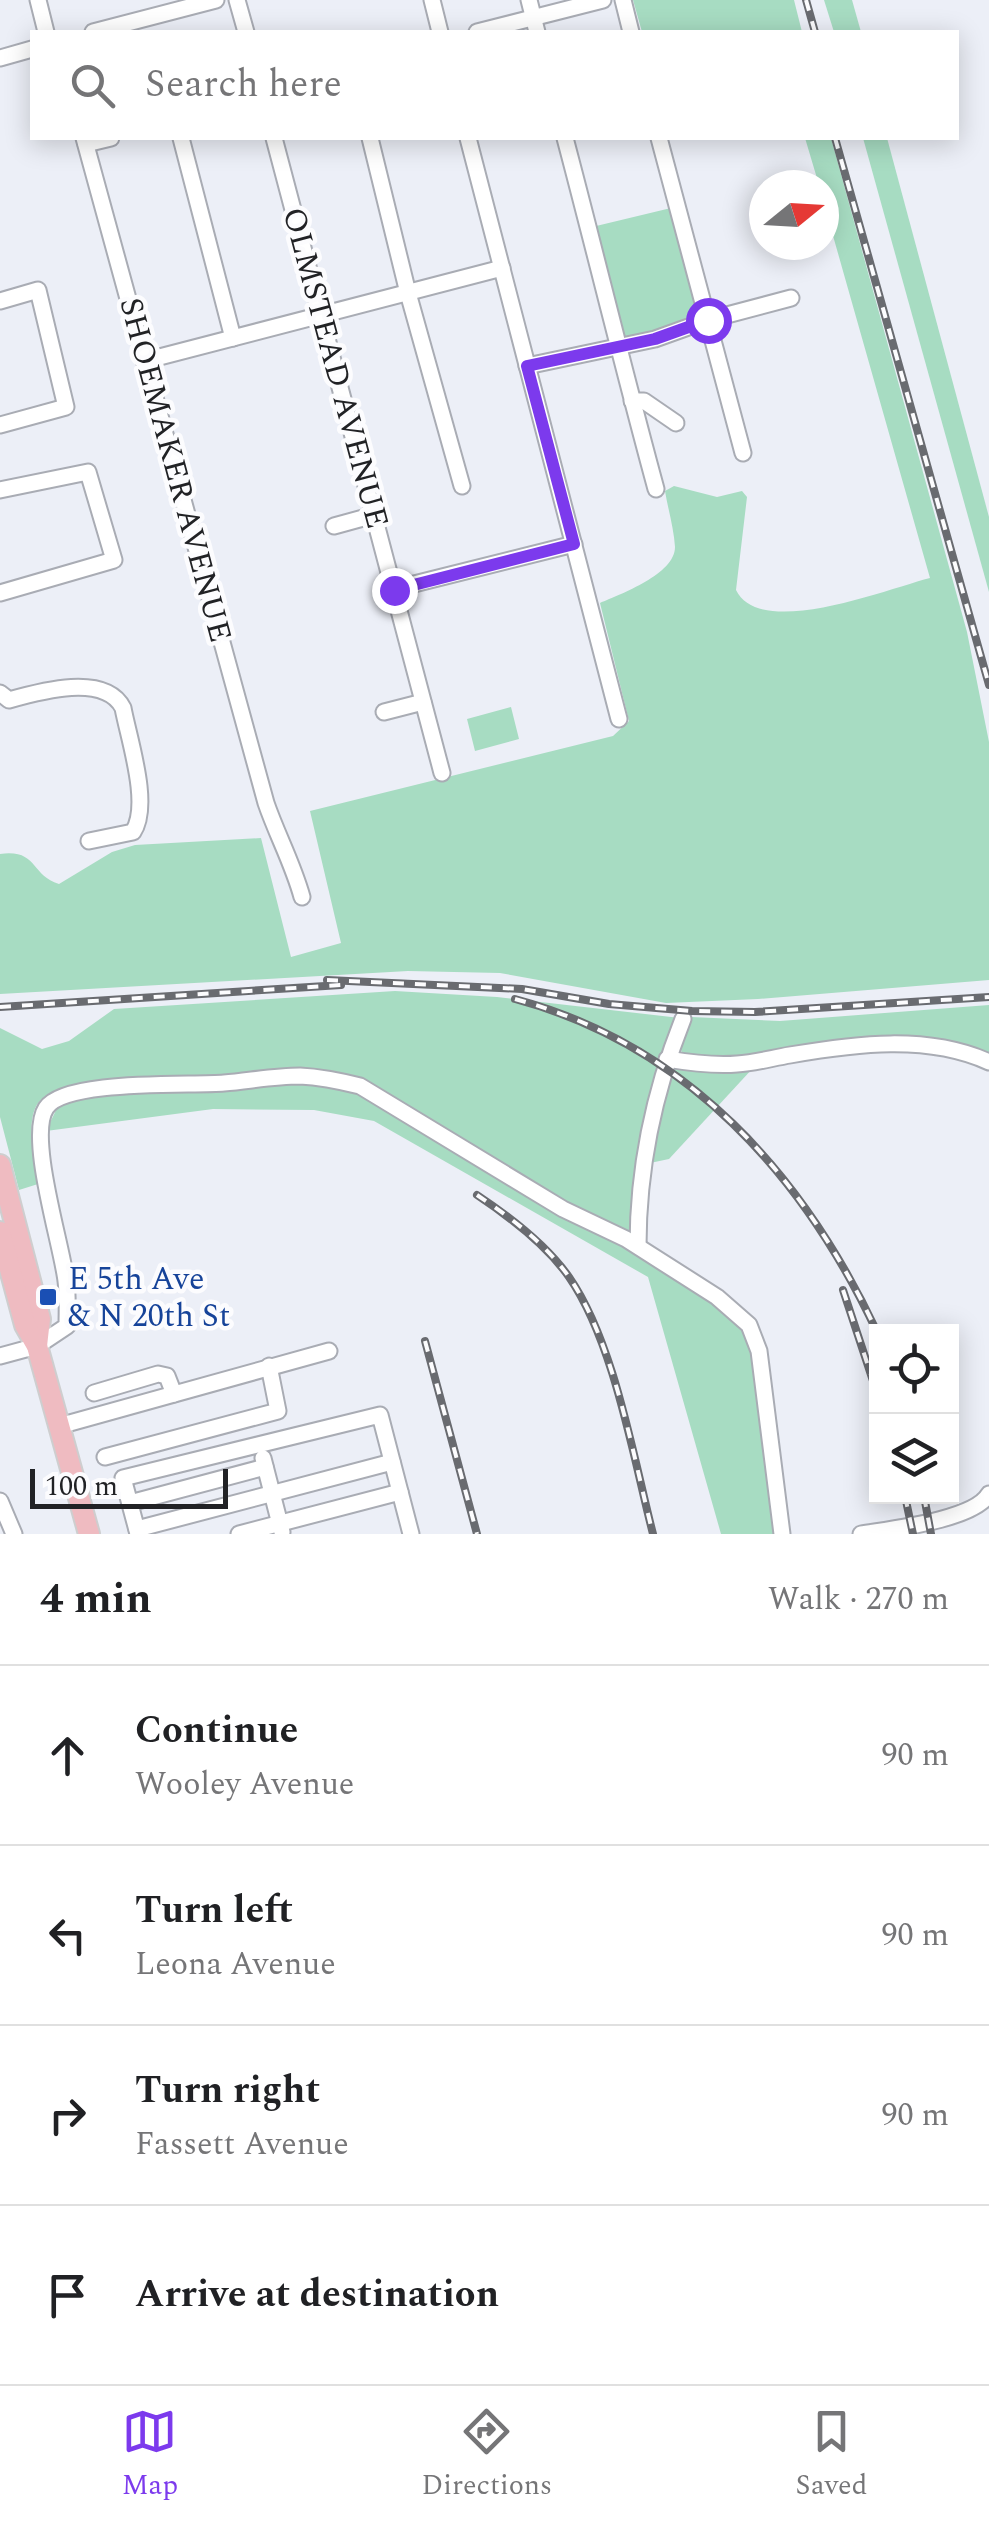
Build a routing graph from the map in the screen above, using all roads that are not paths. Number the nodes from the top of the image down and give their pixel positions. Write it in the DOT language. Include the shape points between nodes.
graph roads {
  1 [pos="38,0"];
  2 [pos="216,0"];
  3 [pos="237,0"];
  4 [pos="432,0"];
  5 [pos="529,0"];
  6 [pos="603,0"];
  7 [pos="623,0"];
  8 [pos="535,25"];
  9 [pos="46,30"];
  10 [pos="101,30"];
  11 [pos="245,30"];
  12 [pos="440,30"];
  13 [pos="494,30"];
  14 [pos="630,30"];
  15 [pos="30,50"];
  16 [pos="0,58"];
  17 [pos="182,140"];
  18 [pos="275,140"];
  19 [pos="370,140"];
  20 [pos="469,140"];
  21 [pos="566,140"];
  22 [pos="660,140"];
  23 [pos="85,141"];
  24 [pos="502,268"];
  25 [pos="408,292"];
  26 [pos="791,298"];
  27 [pos="0,300"];
  28 [pos="321,315"];
  29 [pos="708,320"];
  30 [pos="232,338"];
  31 [pos="616,346"];
  32 [pos="144,361"];
  33 [pos="527,366"];
  34 [pos="632,402"];
  35 [pos="676,424"];
  36 [pos="0,426"];
  37 [pos="742,452"];
  38 [pos="462,486"];
  39 [pos="656,488"];
  40 [pos="0,490"];
  41 [pos="374,515"];
  42 [pos="334,526"];
  43 [pos="574,544"];
  44 [pos="394,590"];
  45 [pos="0,593"];
  46 [pos="0,692"];
  47 [pos="423,702"];
  48 [pos="384,712"];
  49 [pos="619,719"];
  50 [pos="442,773"];
  51 [pos="89,841"];
  52 [pos="302,897"];
  53 [pos="684,1019"];
  54 [pos="667,1059"];
  55 [pos="989,1062"];
  56 [pos="0,1166"];
  57 [pos="0,1232"];
  58 [pos="638,1246"];
  59 [pos="37,1346"];
  60 [pos="329,1351"];
  61 [pos="0,1356"];
  62 [pos="269,1366"];
  63 [pos="94,1394"];
  64 [pos="174,1394"];
  65 [pos="59,1426"];
  66 [pos="259,1444"];
  67 [pos="106,1457"];
  68 [pos="392,1462"];
  69 [pos="265,1466"];
  70 [pos="400,1492"];
  71 [pos="989,1494"];
  72 [pos="272,1495"];
  73 [pos="0,1501"];
  74 [pos="130,1502"];
  75 [pos="281,1529"];
  76 [pos="138,1531"];
  77 [pos="14,1534"];
  78 [pos="89,1534"];
  79 [pos="239,1534"];
  80 [pos="411,1534"];
  81 [pos="782,1534"];
  82 [pos="861,1534"];
  1 -- 9 [label="street"];
  2 -- 10 [label="street"];
  3 -- 11 [label="street"];
  4 -- 12 [label="street"];
  5 -- 8 [label="street"];
  6 -- 8 [label="street"];
  7 -- 14 [label="street"];
  8 -- 13 [label="street"];
  15 -- 16 [label="street"];
  17 -- 30 [label="street"];
  18 -- 28 [label="street, OLMSTEAD AVENUE"];
  19 -- 25 [label="street"];
  20 -- 24 [label="street"];
  21 -- 31 [label="street"];
  22 -- 29 [label="street"];
  23 -- 32 [label="street, SHOEMAKER AVENUE"];
  24 -- 25 [label="street"];
  24 -- 33 [label="street"];
  25 -- 28 [label="street"];
  25 -- 38 [label="street"];
  26 -- 29 [label="street"];
  27 -- 36 [label="street" via="38,290 66,408"];
  28 -- 30 [label="street"];
  28 -- 41 [label="street, OLMSTEAD AVENUE"];
  29 -- 31 [label="street"];
  29 -- 37 [label="street"];
  30 -- 32 [label="street"];
  31 -- 33 [label="street"];
  31 -- 34 [label="street"];
  32 -- 52 [label="street, SHOEMAKER AVENUE" via="266,803"];
  33 -- 43 [label="street"];
  34 -- 35 [label="street" via="644,401"];
  34 -- 39 [label="street"];
  40 -- 45 [label="street" via="88,472 114,560"];
  41 -- 42 [label="street"];
  41 -- 44 [label="street, OLMSTEAD AVENUE"];
  43 -- 44 [label="street"];
  43 -- 49 [label="street"];
  44 -- 47 [label="street, OLMSTEAD AVENUE"];
  46 -- 51 [label="street" via="9,700 47,690 88,689 118,697 140,821 133,832"];
  47 -- 48 [label="street"];
  47 -- 50 [label="street, OLMSTEAD AVENUE"];
  53 -- 54 [label="street"];
  54 -- 55 [label="street" via="739,1064 888,1044 956,1050"];
  54 -- 58 [label="street" via="639,1186"];
  56 -- 59 [label="main road" via="40,1319"];
  57 -- 59 [label="main road" via="25,1326"];
  58 -- 59 [label="street" via="563,1209 360,1086 296,1076 107,1087 59,1097 40,1126 68,1326"];
  58 -- 81 [label="street" via="749,1326 759,1352"];
  59 -- 61 [label="street"];
  59 -- 65 [label="main road"];
  60 -- 62 [label="street"];
  62 -- 64 [label="street"];
  62 -- 67 [label="street" via="278,1411"];
  63 -- 64 [label="street" via="158,1374 168,1376"];
  64 -- 65 [label="street"];
  65 -- 78 [label="main road"];
  66 -- 68 [label="street" via="380,1415"];
  66 -- 69 [label="street"];
  66 -- 74 [label="street" via="124,1478"];
  68 -- 70 [label="street"];
  68 -- 72 [label="street"];
  69 -- 72 [label="street"];
  69 -- 74 [label="street"];
  70 -- 75 [label="street"];
  70 -- 80 [label="street"];
  71 -- 82 [label="street" via="965,1511"];
  72 -- 75 [label="street"];
  72 -- 76 [label="street"];
  73 -- 77 [label="street"];
  74 -- 76 [label="street"];
  75 -- 79 [label="street"];
}
